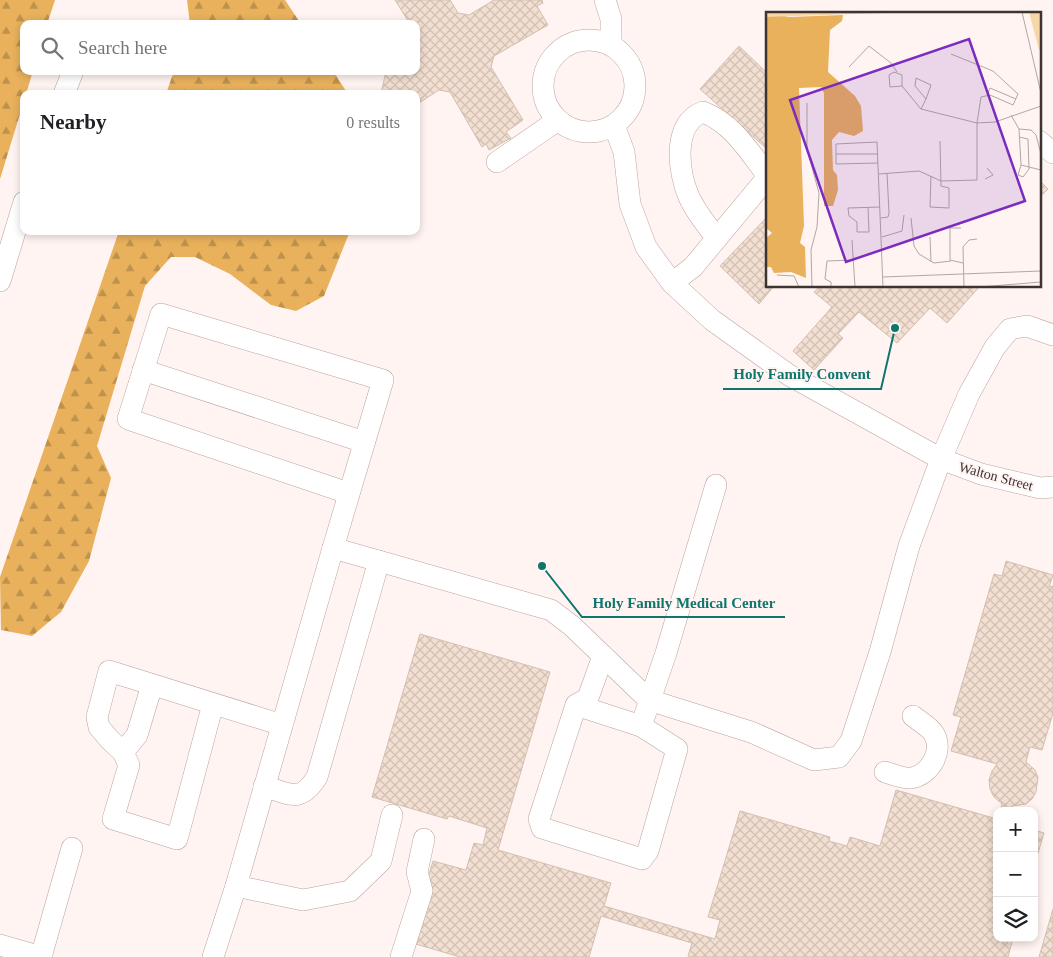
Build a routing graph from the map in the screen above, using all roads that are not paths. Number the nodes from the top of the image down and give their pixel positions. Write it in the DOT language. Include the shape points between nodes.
graph roads {
  1 [pos="605,0"];
  2 [pos="611,45"];
  3 [pos="71,75"];
  4 [pos="66,90"];
  5 [pos="558,120"];
  6 [pos="614,125"];
  7 [pos="1040,142"];
  8 [pos="1053,153"];
  9 [pos="497,162"];
  10 [pos="766,176"];
  11 [pos="766,178"];
  12 [pos="20,215"];
  13 [pos="717,238"];
  14 [pos="0,281"];
  15 [pos="672,283"];
  16 [pos="1050,331"];
  17 [pos="143,370"];
  18 [pos="364,442"];
  19 [pos="940,459"];
  20 [pos="716,486"];
  21 [pos="1053,486"];
  22 [pos="348,493"];
  23 [pos="333,548"];
  24 [pos="379,561"];
  25 [pos="604,656"];
  26 [pos="152,685"];
  27 [pos="649,700"];
  28 [pos="213,704"];
  29 [pos="576,705"];
  30 [pos="913,716"];
  31 [pos="282,725"];
  32 [pos="641,726"];
  33 [pos="123,752"];
  34 [pos="885,772"];
  35 [pos="264,786"];
  36 [pos="392,815"];
  37 [pos="424,839"];
  38 [pos="72,848"];
  39 [pos="236,886"];
  40 [pos="0,945"];
  41 [pos="41,957"];
  42 [pos="213,957"];
  43 [pos="401,957"];
  1 -- 2 [label="street" via="611,19"];
  2 -- 5 [label="street" via="599,41 575,42 555,55 548,65 543,88 548,106"];
  2 -- 6 [label="street" via="628,62 636,84 630,108"];
  3 -- 4 [label="street"];
  5 -- 6 [label="street" via="579,132 603,131"];
  5 -- 9 [label="street"];
  6 -- 15 [label="street, Walton Street" via="624,152 630,204 646,247"];
  7 -- 8 [label="street"];
  10 -- 13 [label="street" via="743,142 716,117 703,112 690,120 682,136 682,174 689,196"];
  11 -- 13 [label="street"];
  12 -- 14 [label="street"];
  13 -- 15 [label="street" via="693,268"];
  15 -- 19 [label="street, Walton Street" via="712,320 789,375"];
  16 -- 19 [label="street" via="1027,326 1010,329 995,347 969,394"];
  17 -- 18 [label="street"];
  17 -- 18 [label="street" via="161,314 383,380"];
  17 -- 22 [label="street" via="128,419"];
  18 -- 22 [label="street"];
  19 -- 21 [label="street, Walton Street" via="981,474 1040,488"];
  19 -- 27 [label="street" via="909,546 851,741 839,757 814,760 751,732"];
  20 -- 27 [label="street"];
  22 -- 23 [label="street"];
  23 -- 24 [label="street"];
  23 -- 31 [label="street"];
  24 -- 25 [label="street" via="551,610"];
  24 -- 35 [label="street" via="317,777 301,795"];
  25 -- 27 [label="street"];
  25 -- 29 [label="street" via="588,698"];
  26 -- 28 [label="street"];
  26 -- 33 [label="street" via="137,735"];
  26 -- 33 [label="street" via="109,671 97,717 99,727"];
  27 -- 32 [label="street"];
  28 -- 31 [label="street"];
  28 -- 33 [label="street" via="177,839 113,819 129,766"];
  29 -- 32 [label="street"];
  29 -- 32 [label="street" via="540,819 542,828 642,859 648,851 677,749"];
  30 -- 34 [label="street" via="934,733 938,749 933,762 924,774 909,779"];
  31 -- 35 [label="street"];
  35 -- 39 [label="street"];
  36 -- 39 [label="street" via="381,861 350,891 303,900"];
  37 -- 43 [label="street" via="417,872 422,891"];
  38 -- 41 [label="street"];
  39 -- 42 [label="street"];
  40 -- 41 [label="street"];
}
